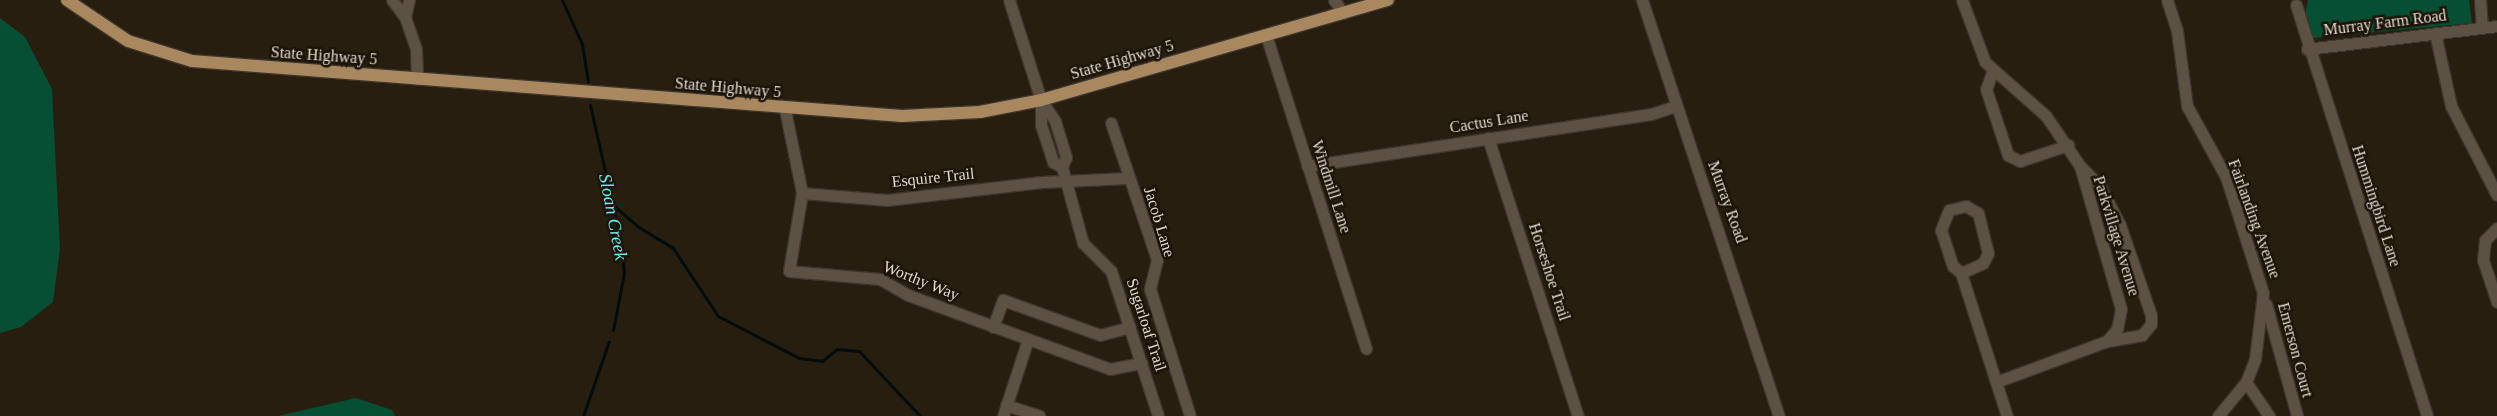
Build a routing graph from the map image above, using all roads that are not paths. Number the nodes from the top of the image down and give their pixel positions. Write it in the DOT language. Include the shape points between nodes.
graph roads {
  1 [pos="67,0"];
  2 [pos="392,0"];
  3 [pos="409,0"];
  4 [pos="1009,0"];
  5 [pos="1334,0"];
  6 [pos="1388,0"];
  7 [pos="1642,0"];
  8 [pos="1962,0"];
  9 [pos="2167,0"];
  10 [pos="2480,0"];
  11 [pos="2294,2"];
  12 [pos="1345,6"];
  13 [pos="405,17"];
  14 [pos="2497,26"];
  15 [pos="2482,27"];
  16 [pos="2435,33"];
  17 [pos="1266,35"];
  18 [pos="2307,49"];
  19 [pos="1993,70"];
  20 [pos="417,79"];
  21 [pos="1041,100"];
  22 [pos="1675,106"];
  23 [pos="784,110"];
  24 [pos="1111,124"];
  25 [pos="1488,138"];
  26 [pos="2068,145"];
  27 [pos="1307,166"];
  28 [pos="2080,166"];
  29 [pos="1128,178"];
  30 [pos="1066,184"];
  31 [pos="802,193"];
  32 [pos="2497,195"];
  33 [pos="2497,228"];
  34 [pos="1960,273"];
  35 [pos="2263,293"];
  36 [pos="2497,302"];
  37 [pos="993,327"];
  38 [pos="1130,327"];
  39 [pos="1028,339"];
  40 [pos="2107,341"];
  41 [pos="1366,348"];
  42 [pos="1141,363"];
  43 [pos="1996,382"];
  44 [pos="2246,382"];
  45 [pos="1005,410"];
  46 [pos="1039,416"];
  47 [pos="1158,416"];
  48 [pos="1190,416"];
  49 [pos="1578,416"];
  50 [pos="1779,416"];
  51 [pos="2007,416"];
  52 [pos="2218,416"];
  53 [pos="2269,416"];
  54 [pos="2297,416"];
  55 [pos="2427,416"];
  1 -- 20 [label="main road, State Highway 5" via="128,41 181,60"];
  2 -- 13 [label="street"];
  3 -- 13 [label="street"];
  4 -- 21 [label="street, Sugarloaf Trail"];
  5 -- 12 [label="street"];
  6 -- 12 [label="main road, State Highway 5"];
  7 -- 22 [label="street, Murray Road"];
  8 -- 19 [label="street, Parkvillage Avenue" via="1976,43"];
  9 -- 35 [label="street, Fairlanding Avenue" via="2177,31 2187,106 2226,177"];
  10 -- 15 [label="street"];
  11 -- 18 [label="street, Hummingbird Lane"];
  12 -- 17 [label="main road, State Highway 5"];
  13 -- 20 [label="street" via="416,49"];
  14 -- 15 [label="street, Murray Farm Road"];
  15 -- 16 [label="street, Murray Farm Road"];
  16 -- 18 [label="street, Murray Farm Road"];
  16 -- 32 [label="street" via="2450,106"];
  17 -- 21 [label="main road, State Highway 5"];
  17 -- 27 [label="street, Windmill Lane"];
  18 -- 55 [label="street, Hummingbird Lane"];
  19 -- 26 [label="street, Parkvillage Avenue" via="2046,116"];
  19 -- 26 [label="street" via="1986,89 2008,155 2020,161"];
  20 -- 23 [label="main road, State Highway 5"];
  21 -- 23 [label="main road, State Highway 5" via="980,112 931,116"];
  21 -- 30 [label="street, Sugarloaf Trail" via="1041,125 1054,162 1062,167"];
  22 -- 25 [label="street, Cactus Lane" via="1652,114"];
  22 -- 50 [label="street, Murray Road" via="1728,252"];
  23 -- 31 [label="street, Worthy Way"];
  24 -- 29 [label="street, Jacob Lane"];
  25 -- 27 [label="street, Cactus Lane"];
  25 -- 49 [label="street, Horseshoe Trail"];
  26 -- 28 [label="street, Parkvillage Avenue"];
  27 -- 41 [label="street, Windmill Lane"];
  28 -- 40 [label="street, Parkvillage Avenue" via="2121,309 2117,329"];
  28 -- 40 [label="street, Parkvillage Avenue" via="2100,186 2120,226 2150,315 2151,324 2142,335"];
  29 -- 30 [label="street, Esquire Trail"];
  29 -- 48 [label="street, Jacob Lane" via="1156,260 1150,289"];
  30 -- 31 [label="street, Esquire Trail" via="1042,182 887,200"];
  30 -- 38 [label="street, Sugarloaf Trail" via="1083,242 1111,270"];
  31 -- 37 [label="street, Worthy Way" via="789,271 880,279 908,295"];
  33 -- 36 [label="street" via="2484,240 2483,260"];
  34 -- 34 [label="street" via="1983,263 1988,253 1978,213 1966,206 1949,210 1941,222 1953,266"];
  34 -- 43 [label="street"];
  35 -- 44 [label="street, Fairlanding Avenue" via="2261,334"];
  35 -- 54 [label="street, Emerson Court"];
  37 -- 38 [label="street" via="1003,300 1100,335"];
  37 -- 39 [label="street, Worthy Way"];
  38 -- 42 [label="street, Sugarloaf Trail"];
  39 -- 42 [label="street, Worthy Way" via="1110,369"];
  39 -- 45 [label="street"];
  40 -- 43 [label="street, Parkvillage Avenue"];
  42 -- 47 [label="street, Sugarloaf Trail"];
  43 -- 51 [label="street"];
  44 -- 52 [label="street, Fairlanding Avenue"];
  44 -- 53 [label="street"];
  45 -- 46 [label="street"];
}
